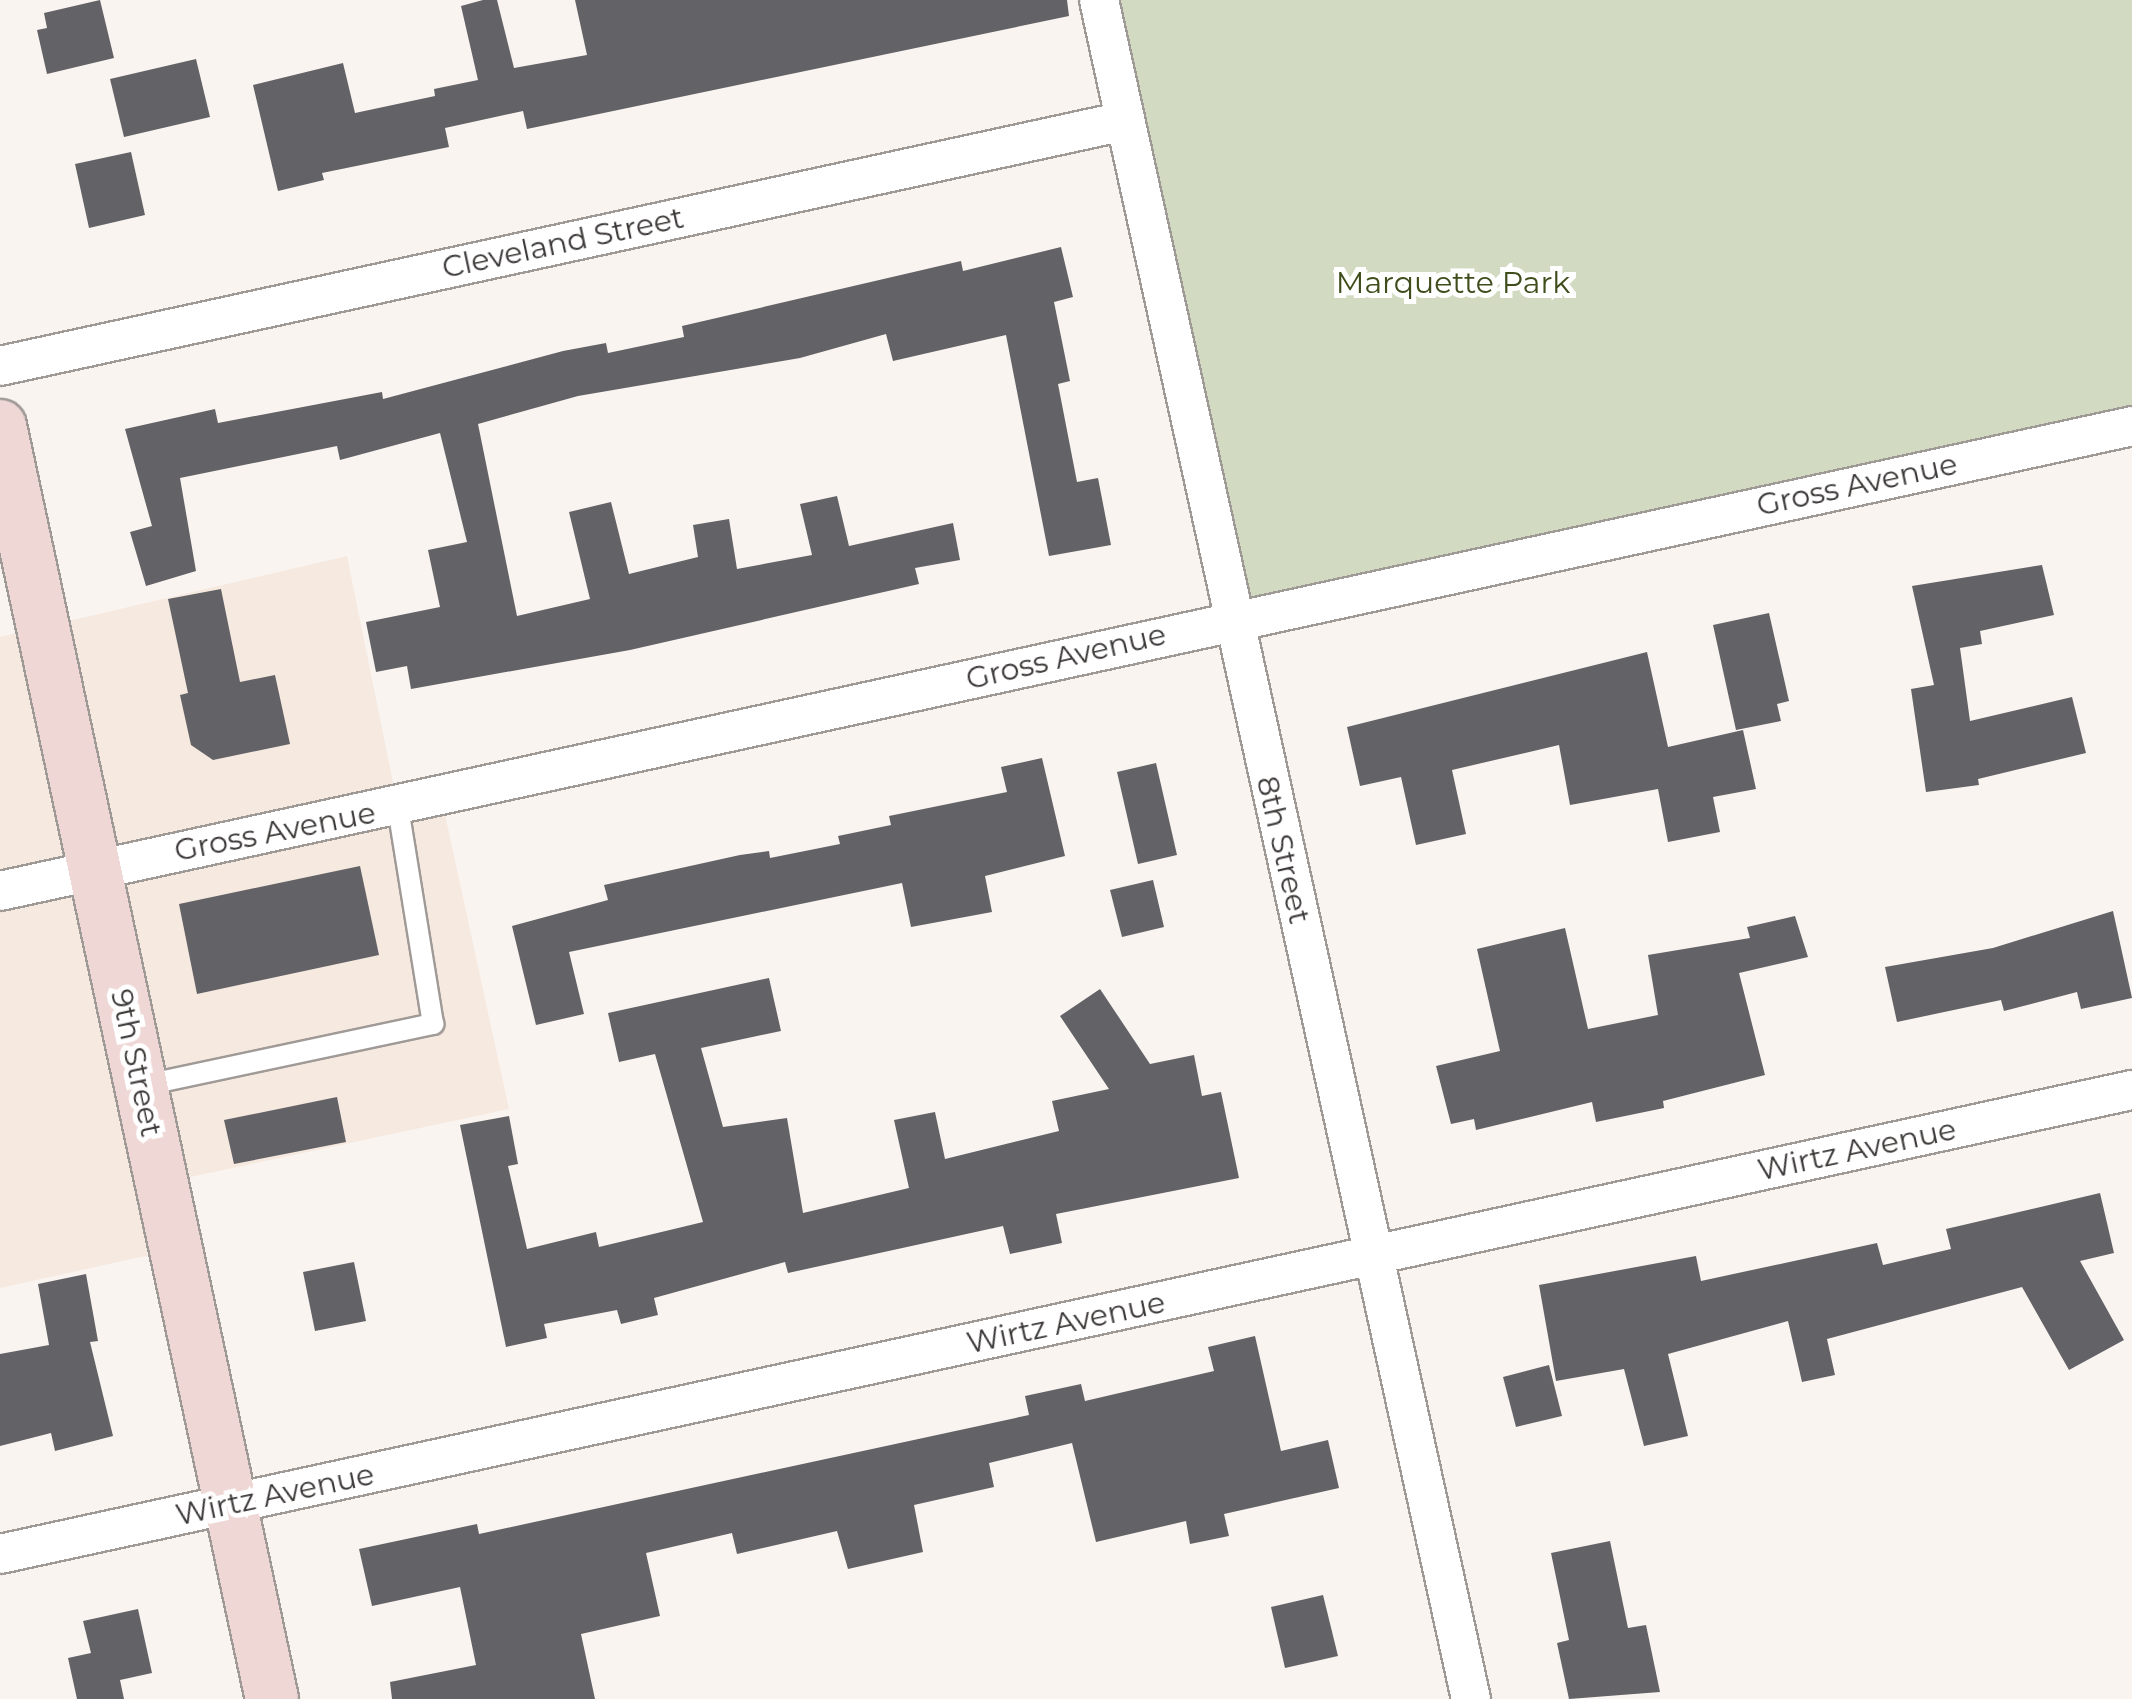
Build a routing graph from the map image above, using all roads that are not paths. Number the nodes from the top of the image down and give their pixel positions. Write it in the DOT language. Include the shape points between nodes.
graph roads {
  1 [pos="1098,0"];
  2 [pos="1125,121"];
  3 [pos="0,366"];
  4 [pos="0,426"];
  5 [pos="2132,426"];
  6 [pos="1232,620"];
  7 [pos="398,808"];
  8 [pos="95,868"];
  9 [pos="0,891"];
  10 [pos="141,1086"];
  11 [pos="2132,1090"];
  12 [pos="1374,1255"];
  13 [pos="231,1505"];
  14 [pos="0,1554"];
  15 [pos="272,1699"];
  16 [pos="1471,1699"];
  1 -- 2 [label="street, 8th Street"];
  2 -- 3 [label="street, Cleveland Street"];
  2 -- 6 [label="street, 8th Street"];
  4 -- 8 [label="street, 9th Street"];
  5 -- 6 [label="street, Gross Avenue"];
  6 -- 7 [label="street, Gross Avenue"];
  6 -- 12 [label="street, 8th Street"];
  7 -- 8 [label="street, Gross Avenue"];
  7 -- 10 [label="lane" via="433,1024"];
  8 -- 9 [label="street, Gross Avenue"];
  8 -- 10 [label="street, 9th Street"];
  10 -- 13 [label="street, 9th Street"];
  11 -- 12 [label="street, Wirtz Avenue"];
  12 -- 13 [label="street, Wirtz Avenue"];
  12 -- 16 [label="street, 8th Street"];
  13 -- 14 [label="street, Wirtz Avenue"];
  13 -- 15 [label="street, 9th Street"];
}
